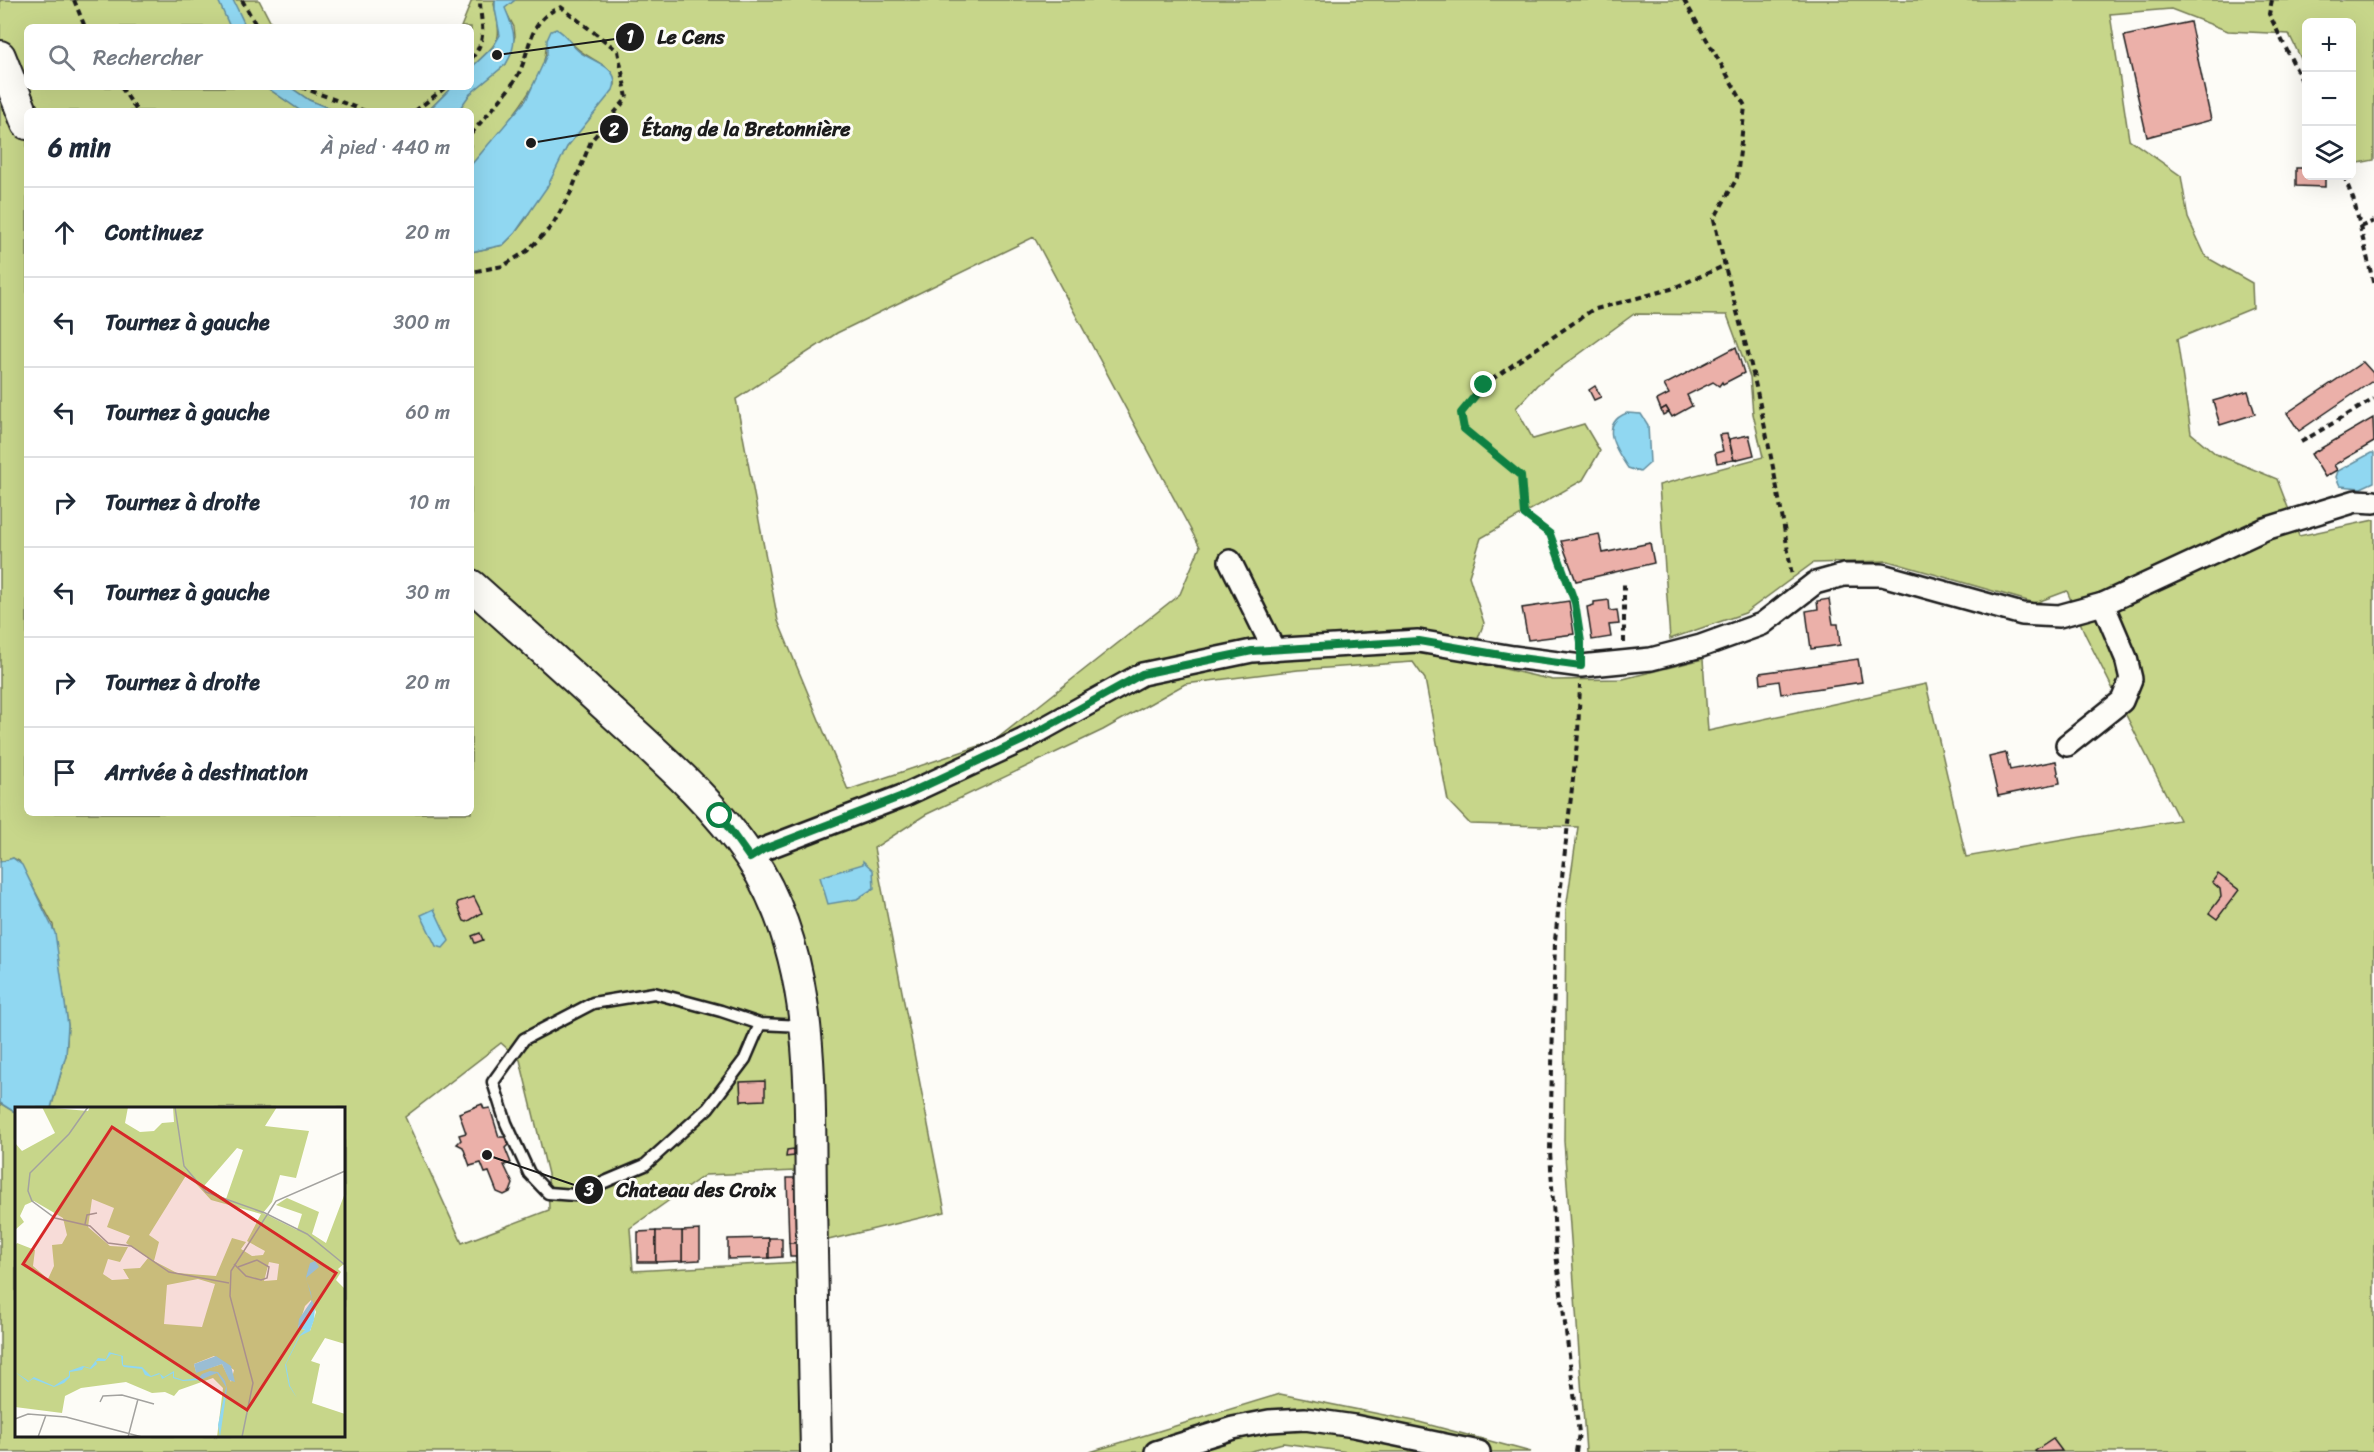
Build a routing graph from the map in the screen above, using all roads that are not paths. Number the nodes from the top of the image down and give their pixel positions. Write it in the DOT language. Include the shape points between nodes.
graph roads {
  1 [pos="0,56"];
  2 [pos="24,116"];
  3 [pos="2374,502"];
  4 [pos="1230,561"];
  5 [pos="474,588"];
  6 [pos="2103,604"];
  7 [pos="1274,650"];
  8 [pos="2067,745"];
  9 [pos="750,858"];
  10 [pos="760,1024"];
  11 [pos="805,1026"];
  12 [pos="816,1452"];
  13 [pos="1156,1452"];
  14 [pos="1479,1452"];
  1 -- 2 [label="street"];
  3 -- 6 [label="street" via="2356,501 2265,529"];
  4 -- 7 [label="street"];
  5 -- 9 [label="street" via="675,770 720,816"];
  6 -- 7 [label="street" via="2059,616 2022,614 1882,575 1844,575 1815,583 1762,624 1652,659 1581,666 1419,641"];
  6 -- 8 [label="street" via="2131,679 2122,701"];
  7 -- 9 [label="street" via="1142,674 1012,745 905,795 764,849"];
  9 -- 11 [label="street" via="769,889 795,959"];
  10 -- 10 [label="lane" via="654,993 593,1003 524,1039 493,1082 529,1173 548,1193 574,1196 645,1165 708,1108 745,1059"];
  10 -- 11 [label="lane"];
  11 -- 12 [label="street"];
  13 -- 14 [label="street" via="1233,1428 1305,1419"];
}
